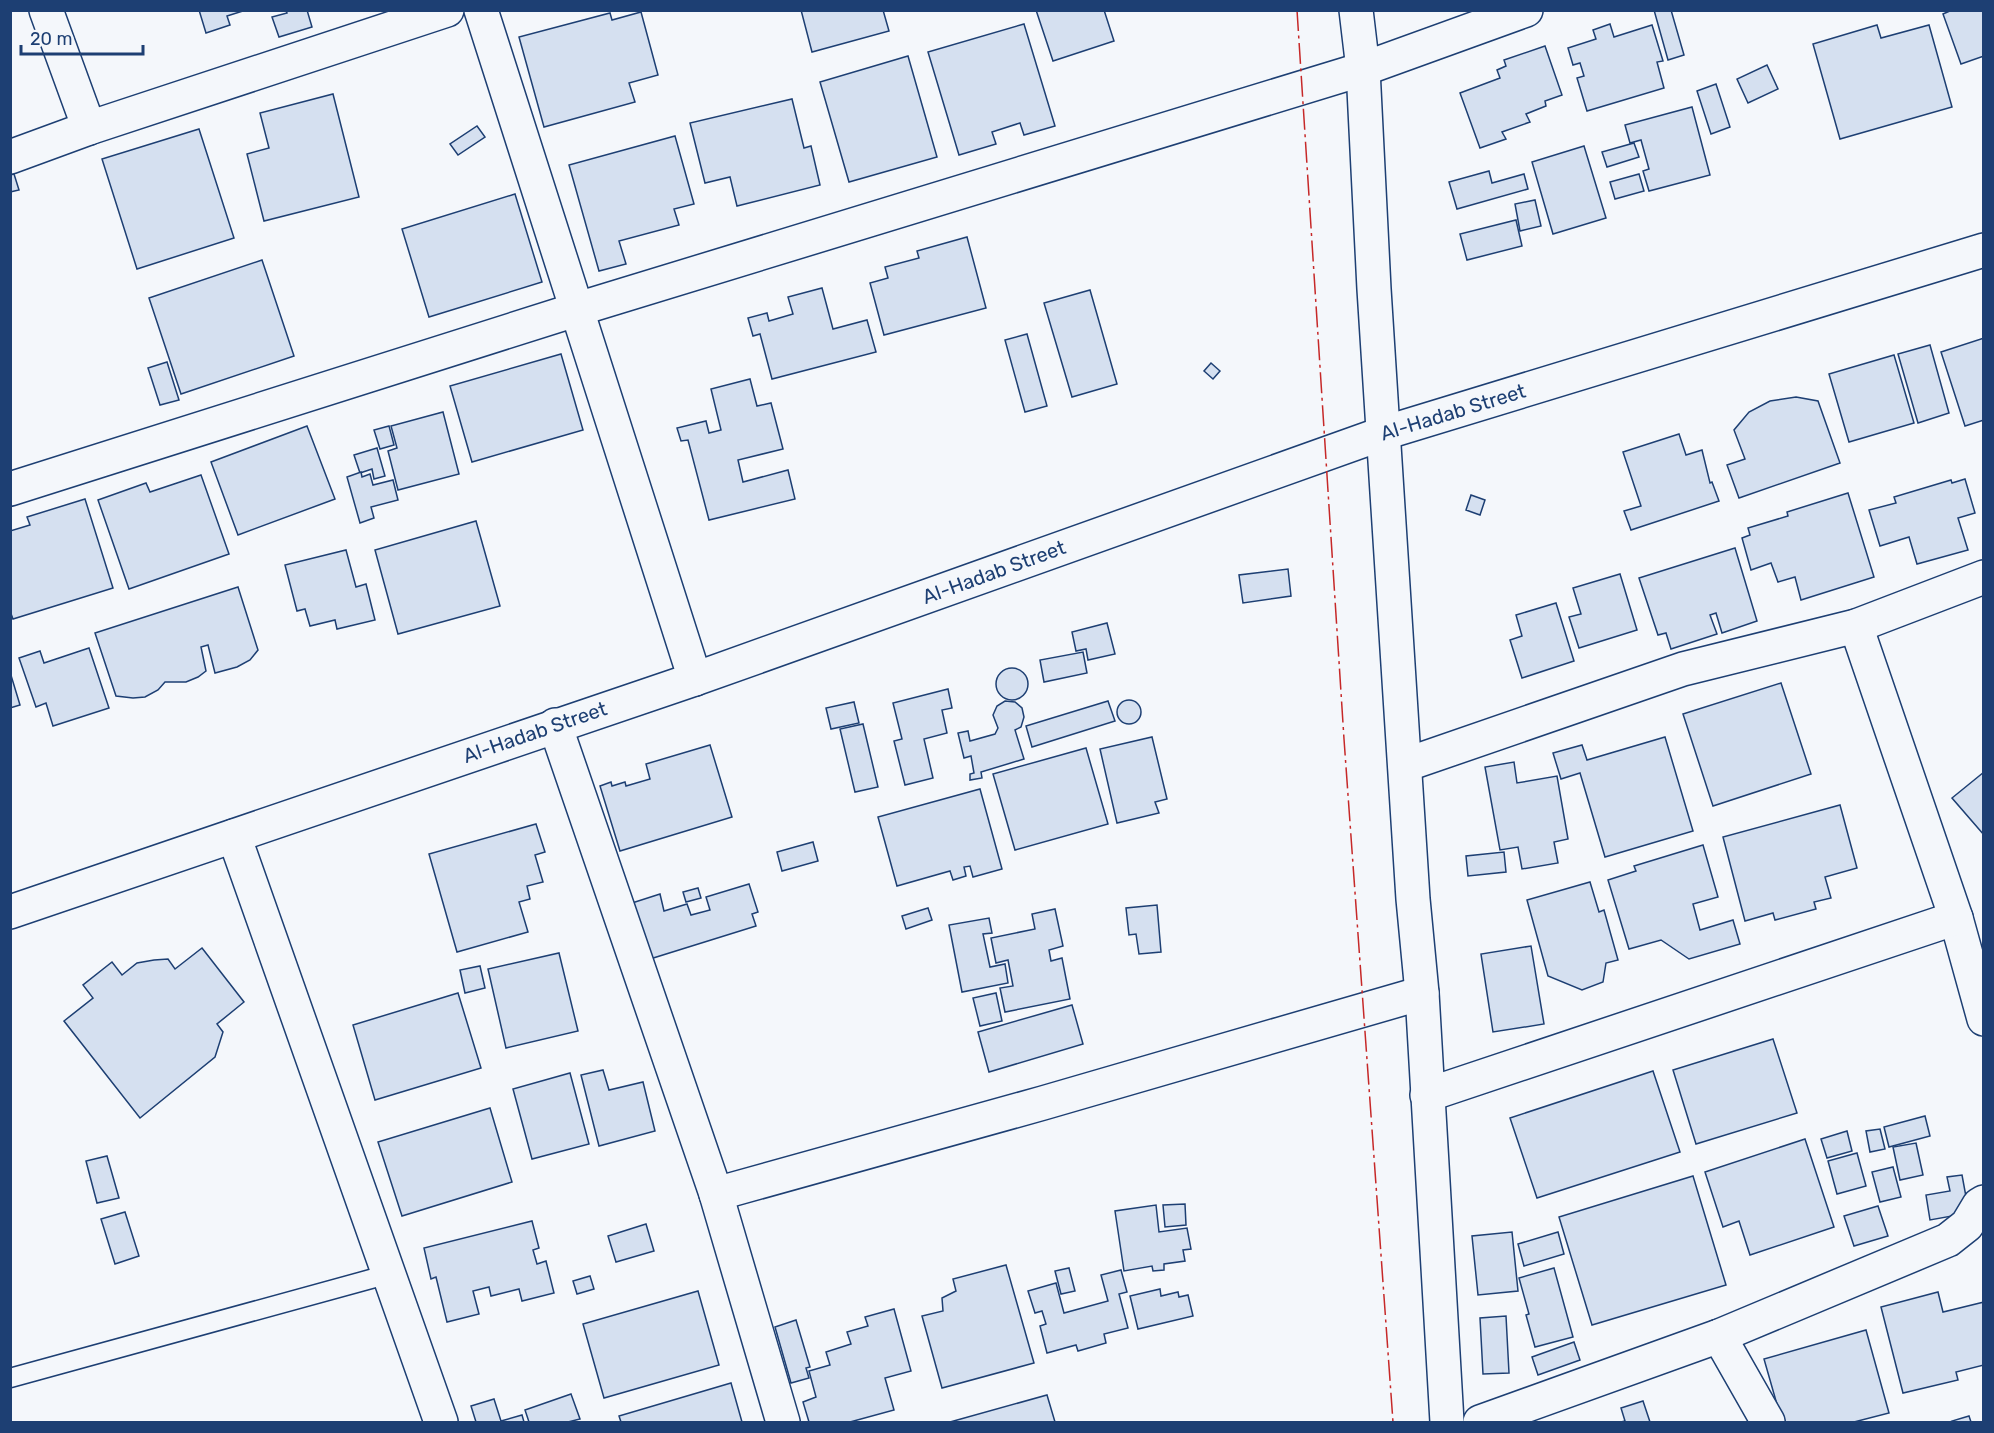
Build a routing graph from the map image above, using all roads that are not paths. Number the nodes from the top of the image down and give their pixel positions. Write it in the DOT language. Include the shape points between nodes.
graph roads {
  1 [pos="46,10"];
  2 [pos="447,10"];
  3 [pos="481,10"];
  4 [pos="1356,10"];
  5 [pos="1526,10"];
  6 [pos="1363,69"];
  7 [pos="89,128"];
  8 [pos="10,157"];
  9 [pos="1983,250"];
  10 [pos="578,309"];
  11 [pos="1384,433"];
  12 [pos="10,489"];
  13 [pos="1983,577"];
  14 [pos="1856,626"];
  15 [pos="695,679"];
  16 [pos="555,725"];
  17 [pos="1406,765"];
  18 [pos="234,836"];
  19 [pos="10,912"];
  20 [pos="1956,918"];
  21 [pos="1422,993"];
  22 [pos="1983,1019"];
  23 [pos="1427,1095"];
  24 [pos="716,1194"];
  25 [pos="1983,1202"];
  26 [pos="389,1274"];
  27 [pos="1719,1336"];
  28 [pos="10,1378"];
  29 [pos="441,1422"];
  30 [pos="783,1422"];
  31 [pos="1447,1422"];
  32 [pos="1480,1422"];
  33 [pos="1768,1422"];
  1 -- 7 [label="street"];
  2 -- 7 [label="street"];
  3 -- 10 [label="street"];
  4 -- 6 [label="street"];
  5 -- 6 [label="street"];
  6 -- 10 [label="street"];
  6 -- 11 [label="street"];
  7 -- 8 [label="street"];
  9 -- 11 [label="street, Al-Hadab Street"];
  10 -- 12 [label="street"];
  10 -- 15 [label="street"];
  11 -- 15 [label="street, Al-Hadab Street"];
  11 -- 17 [label="street"];
  13 -- 14 [label="street"];
  14 -- 17 [label="street" via="1683,669"];
  14 -- 20 [label="street"];
  15 -- 16 [label="street, Al-Hadab Street"];
  16 -- 18 [label="street, Al-Hadab Street"];
  16 -- 24 [label="street"];
  17 -- 21 [label="street"];
  18 -- 19 [label="street, Al-Hadab Street"];
  18 -- 26 [label="street"];
  20 -- 22 [label="street"];
  20 -- 23 [label="street"];
  21 -- 23 [label="street"];
  21 -- 24 [label="street"];
  23 -- 31 [label="street"];
  24 -- 30 [label="street"];
  25 -- 27 [label="street" via="1967,1224 1948,1240"];
  26 -- 28 [label="lane"];
  26 -- 29 [label="street"];
  27 -- 32 [label="street"];
  27 -- 33 [label="street"];
}
